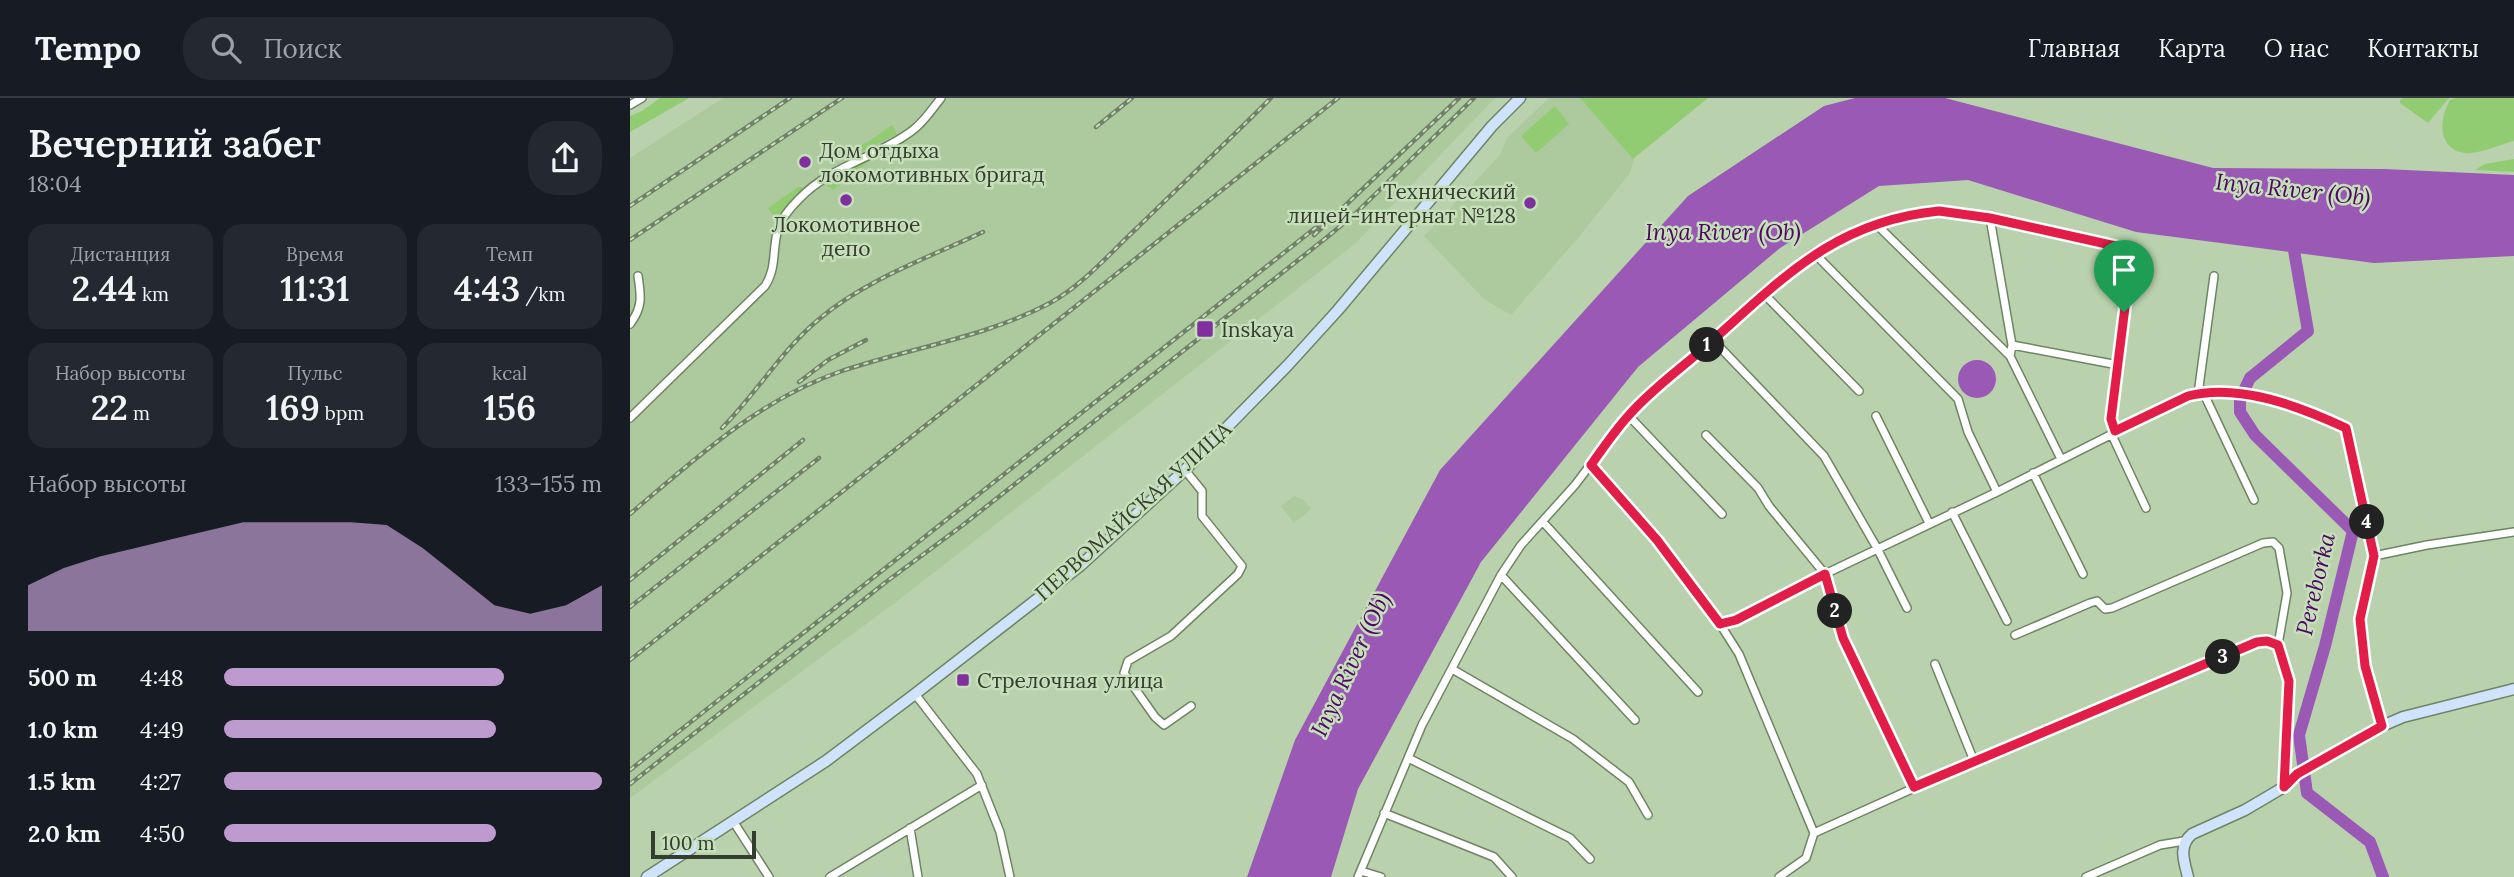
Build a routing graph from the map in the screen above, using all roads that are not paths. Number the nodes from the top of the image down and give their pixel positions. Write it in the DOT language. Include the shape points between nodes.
graph roads {
  1 [pos="642,98"];
  2 [pos="941,98"];
  3 [pos="1520,98"];
  4 [pos="630,105"];
  5 [pos="1990,218"];
  6 [pos="1877,225"];
  7 [pos="1814,253"];
  8 [pos="638,276"];
  9 [pos="2214,276"];
  10 [pos="1763,293"];
  11 [pos="630,324"];
  12 [pos="1713,340"];
  13 [pos="2012,345"];
  14 [pos="2010,356"];
  15 [pos="2118,365"];
  16 [pos="1859,391"];
  17 [pos="2201,394"];
  18 [pos="1628,415"];
  19 [pos="1876,416"];
  20 [pos="630,418"];
  21 [pos="2113,432"];
  22 [pos="1706,435"];
  23 [pos="2061,459"];
  24 [pos="1591,465"];
  25 [pos="1185,470"];
  26 [pos="2034,473"];
  27 [pos="1997,492"];
  28 [pos="2254,500"];
  29 [pos="2146,508"];
  30 [pos="1952,512"];
  31 [pos="1722,514"];
  32 [pos="1543,522"];
  33 [pos="1929,523"];
  34 [pos="2514,532"];
  35 [pos="1877,548"];
  36 [pos="2374,556"];
  37 [pos="1825,574"];
  38 [pos="2083,574"];
  39 [pos="1501,575"];
  40 [pos="1906,608"];
  41 [pos="2007,621"];
  42 [pos="1720,624"];
  43 [pos="2015,635"];
  44 [pos="2278,645"];
  45 [pos="1935,664"];
  46 [pos="1452,669"];
  47 [pos="2514,689"];
  48 [pos="1699,692"];
  49 [pos="915,694"];
  50 [pos="1191,706"];
  51 [pos="1635,720"];
  52 [pos="2382,726"];
  53 [pos="1408,758"];
  54 [pos="1974,761"];
  55 [pos="982,785"];
  56 [pos="1914,787"];
  57 [pos="2284,787"];
  58 [pos="1384,813"];
  59 [pos="1648,814"];
  60 [pos="733,821"];
  61 [pos="909,828"];
  62 [pos="1814,833"];
  63 [pos="2185,841"];
  64 [pos="1590,859"];
  65 [pos="1359,874"];
  66 [pos="646,877"];
  67 [pos="769,877"];
  68 [pos="830,877"];
  69 [pos="918,877"];
  70 [pos="1010,877"];
  71 [pos="1381,877"];
  72 [pos="1512,877"];
  73 [pos="1779,877"];
  74 [pos="2086,877"];
  75 [pos="2188,877"];
  1 -- 4 [label="street"];
  2 -- 20 [label="street" via="912,130 822,178 799,198 778,227 772,275 765,286"];
  3 -- 25 [label="main road, ПЕРВОМАЙСКАЯ УЛИЦА" via="1338,310"];
  5 -- 6 [label="street" via="1939,211"];
  5 -- 13 [label="street"];
  5 -- 15 [label="street" via="2120,247 2128,253 2131,259"];
  6 -- 7 [label="street"];
  6 -- 14 [label="street"];
  7 -- 10 [label="street"];
  7 -- 27 [label="street" via="1958,398 1968,432"];
  8 -- 11 [label="street" via="641,303"];
  9 -- 17 [label="street"];
  10 -- 12 [label="street"];
  10 -- 16 [label="street"];
  12 -- 18 [label="street"];
  12 -- 35 [label="street" via="1824,456"];
  13 -- 14 [label="street"];
  13 -- 15 [label="street"];
  14 -- 23 [label="street"];
  15 -- 21 [label="street"];
  17 -- 21 [label="street"];
  17 -- 28 [label="street"];
  17 -- 36 [label="street" via="2271,399 2346,428"];
  18 -- 24 [label="street"];
  18 -- 31 [label="street"];
  19 -- 33 [label="street"];
  21 -- 23 [label="street"];
  21 -- 29 [label="street"];
  22 -- 37 [label="street" via="1758,488"];
  23 -- 26 [label="street"];
  24 -- 32 [label="street"];
  24 -- 42 [label="street" via="1657,540"];
  25 -- 49 [label="main road, ПЕРВОМАЙСКАЯ УЛИЦА" via="1081,565"];
  25 -- 50 [label="street" via="1202,491 1202,516 1242,566 1238,575 1171,636 1128,661 1124,673 1166,726"];
  26 -- 27 [label="street"];
  26 -- 38 [label="street"];
  27 -- 30 [label="street"];
  30 -- 33 [label="street"];
  30 -- 41 [label="street"];
  32 -- 39 [label="street"];
  32 -- 48 [label="street"];
  33 -- 35 [label="street"];
  34 -- 36 [label="street"];
  35 -- 37 [label="street"];
  35 -- 40 [label="street"];
  36 -- 52 [label="street" via="2360,619 2365,666"];
  37 -- 42 [label="street"];
  37 -- 56 [label="street" via="1843,638"];
  39 -- 46 [label="street"];
  39 -- 51 [label="street"];
  42 -- 62 [label="street" via="1739,654"];
  43 -- 44 [label="street" via="2097,601 2105,610 2112,608 2273,542 2279,548 2287,593"];
  44 -- 54 [label="street" via="2257,642"];
  44 -- 57 [label="street" via="2289,681"];
  45 -- 54 [label="street"];
  46 -- 53 [label="street"];
  46 -- 59 [label="street" via="1573,739 1629,782"];
  47 -- 52 [label="main road"];
  49 -- 55 [label="street"];
  49 -- 60 [label="main road, ПЕРВОМАЙСКАЯ УЛИЦА" via="826,761"];
  52 -- 57 [label="main road" via="2297,774"];
  53 -- 58 [label="street"];
  53 -- 64 [label="street" via="1570,838"];
  54 -- 56 [label="street"];
  55 -- 61 [label="street"];
  55 -- 70 [label="street" via="1000,832"];
  56 -- 62 [label="street"];
  57 -- 63 [label="main road"];
  58 -- 65 [label="street"];
  58 -- 72 [label="street" via="1493,857"];
  60 -- 66 [label="main road, ПЕРВОМАЙСКАЯ УЛИЦА"];
  60 -- 67 [label="street"];
  61 -- 68 [label="street"];
  61 -- 69 [label="street"];
  62 -- 73 [label="street" via="1806,858"];
  63 -- 74 [label="street" via="2160,845"];
  63 -- 75 [label="main road"];
  65 -- 71 [label="street"];
}
